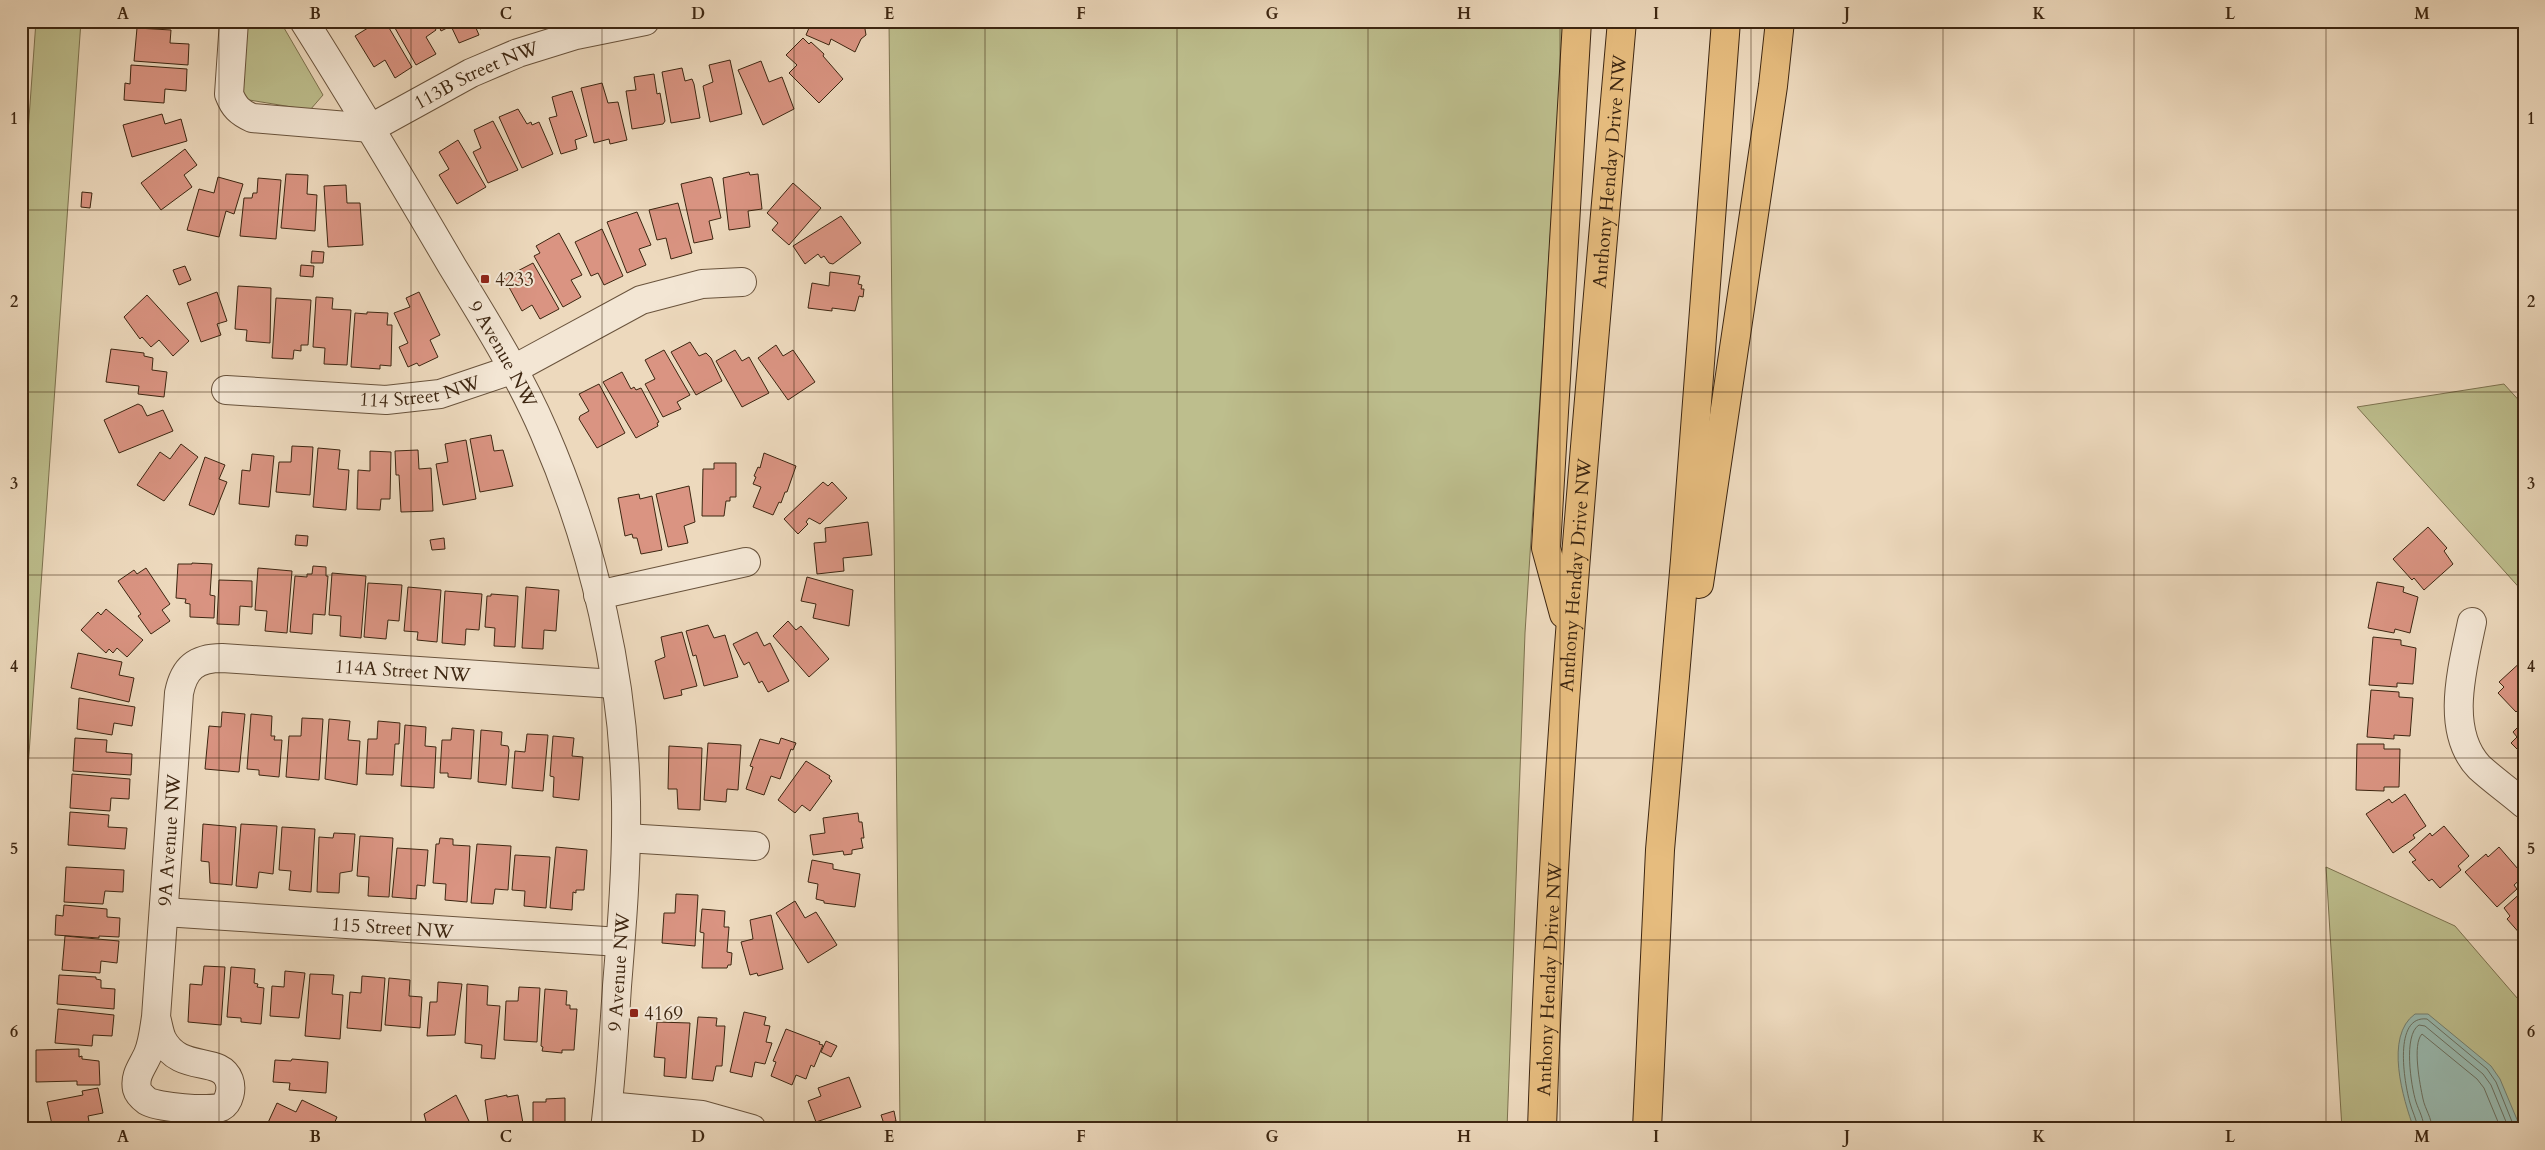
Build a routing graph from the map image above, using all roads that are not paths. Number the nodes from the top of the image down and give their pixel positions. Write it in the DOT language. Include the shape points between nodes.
graph roads {
  1 [pos="234,21"];
  2 [pos="304,21"];
  3 [pos="645,21"];
  4 [pos="1577,21"];
  5 [pos="1622,21"];
  6 [pos="1726,21"];
  7 [pos="1780,21"];
  8 [pos="371,128"];
  9 [pos="742,282"];
  10 [pos="514,369"];
  11 [pos="226,390"];
  12 [pos="746,562"];
  13 [pos="598,595"];
  14 [pos="2472,622"];
  15 [pos="1569,632"];
  16 [pos="191,666"];
  17 [pos="615,684"];
  18 [pos="2524,804"];
  19 [pos="626,838"];
  20 [pos="755,846"];
  21 [pos="1660,850"];
  22 [pos="164,912"];
  23 [pos="620,942"];
  24 [pos="156,1017"];
  25 [pos="607,1117"];
  26 [pos="752,1129"];
  27 [pos="1542,1129"];
  28 [pos="1647,1129"];
  1 -- 8 [label="street" via="230,94 240,113 252,118"];
  2 -- 8 [label="street, 9 Avenue NW"];
  3 -- 8 [label="street, 113B Street NW" via="576,35 518,53 471,73"];
  4 -- 15 [label="highway" via="1546,548"];
  5 -- 15 [label="highway, Anthony Henday Drive NW"];
  6 -- 21 [label="highway"];
  7 -- 21 [label="highway"];
  8 -- 10 [label="street, 9 Avenue NW"];
  9 -- 10 [label="street, 114 Street NW" via="702,284 641,300"];
  10 -- 11 [label="street, 114 Street NW" via="452,391 401,400"];
  10 -- 13 [label="street, 9 Avenue NW" via="565,483"];
  12 -- 13 [label="street"];
  13 -- 17 [label="street, 9 Avenue NW"];
  14 -- 18 [label="street" via="2463,666 2459,730 2479,767"];
  15 -- 27 [label="highway, Anthony Henday Drive NW" via="1548,957"];
  16 -- 17 [label="street, 114A Street NW" via="202,660 222,658"];
  16 -- 22 [label="street, 9A Avenue NW" via="184,675 179,693"];
  17 -- 19 [label="street, 9 Avenue NW" via="624,760"];
  19 -- 20 [label="street"];
  19 -- 23 [label="street, 9 Avenue NW"];
  21 -- 28 [label="highway"];
  22 -- 23 [label="street, 115 Street NW"];
  22 -- 24 [label="street, 9A Avenue NW"];
  23 -- 25 [label="street, 9 Avenue NW"];
  25 -- 26 [label="street, 9 Avenue NW" via="702,1115"];
}
